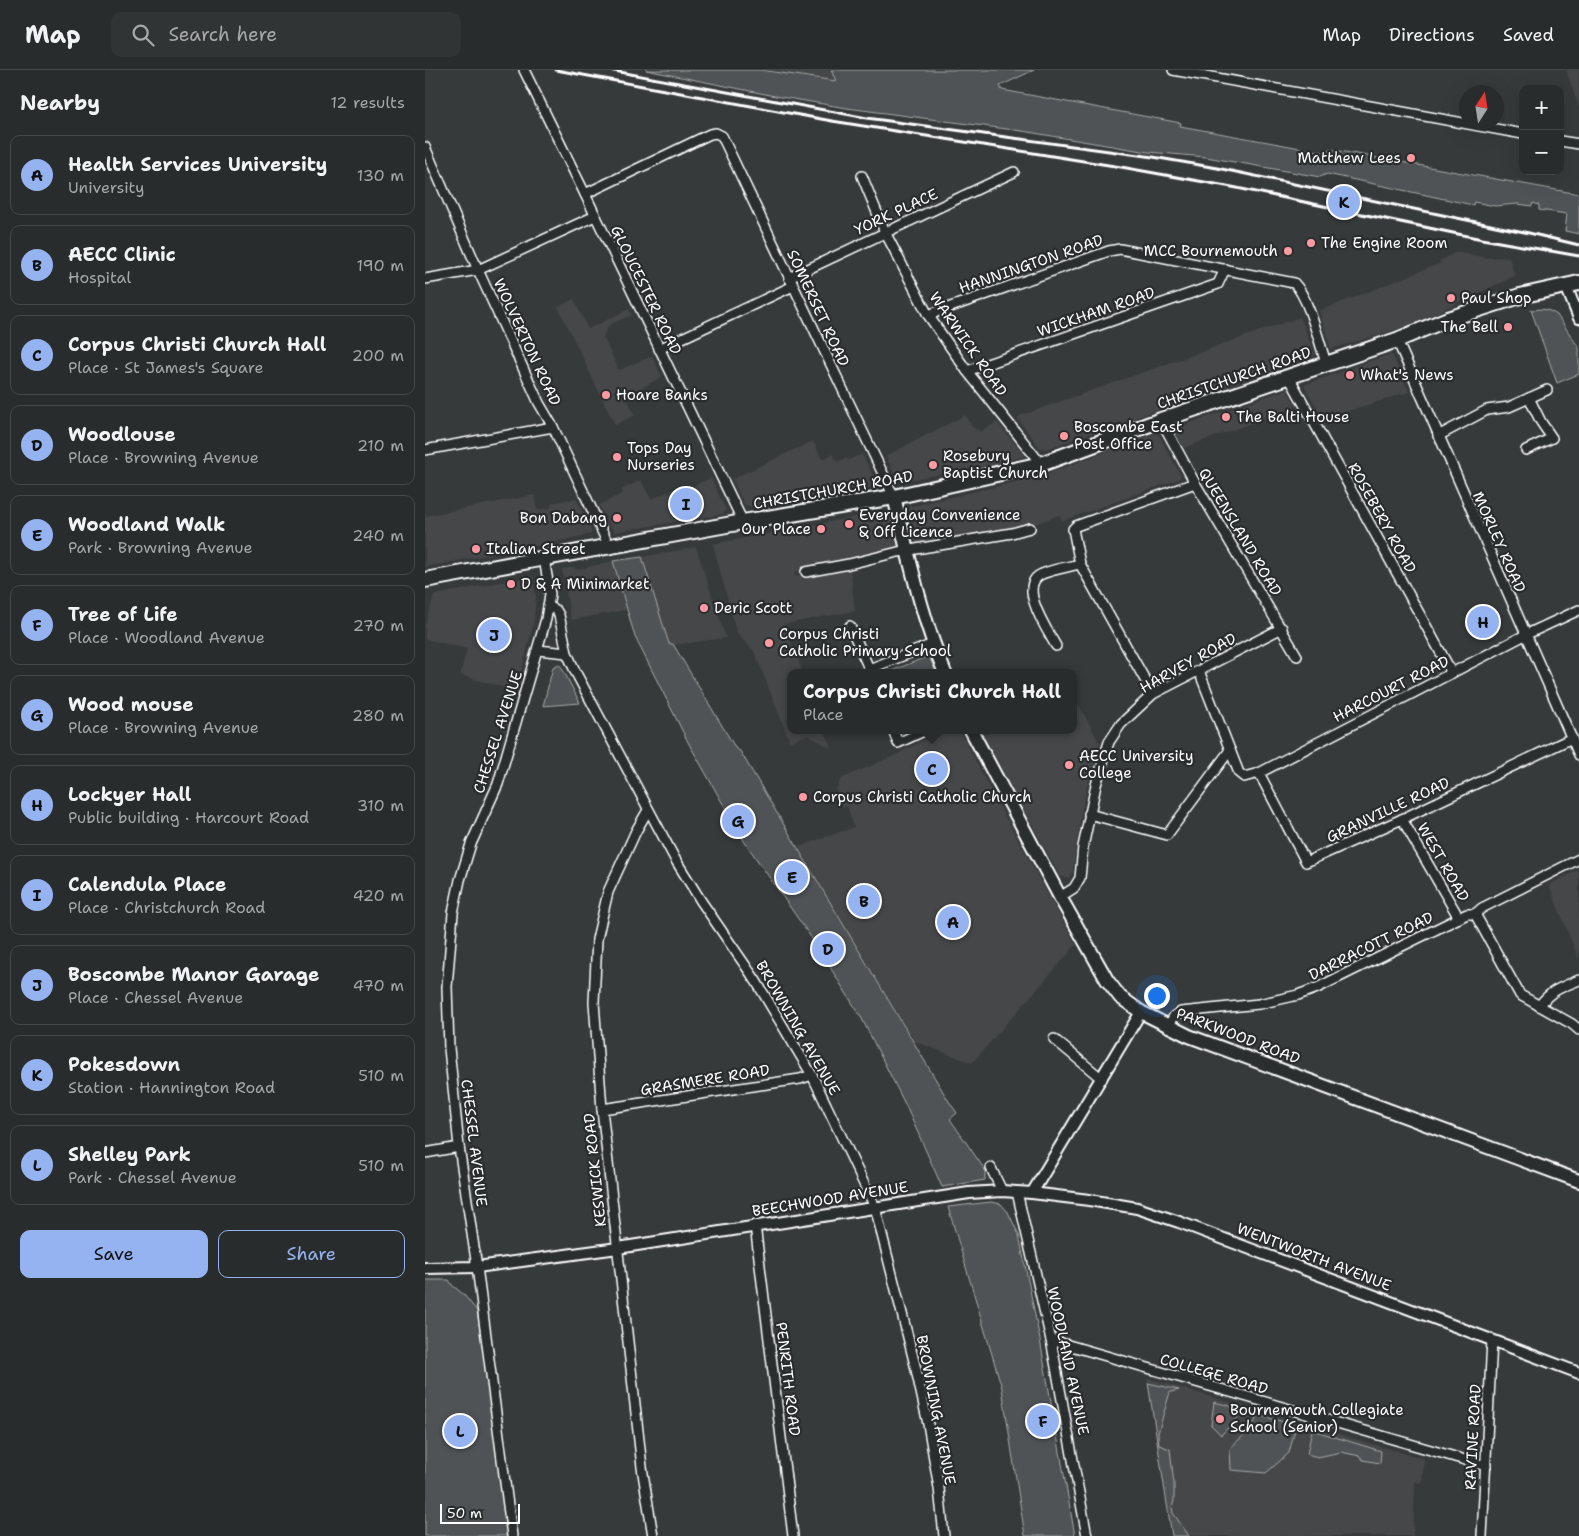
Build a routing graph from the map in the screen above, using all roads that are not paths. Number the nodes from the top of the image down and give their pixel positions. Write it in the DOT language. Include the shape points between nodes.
graph roads {
  1 [pos="1173,70"];
  2 [pos="526,74"];
  3 [pos="1519,133"];
  4 [pos="1564,141"];
  5 [pos="1579,144"];
  6 [pos="425,147"];
  7 [pos="429,164"];
  8 [pos="1014,172"];
  9 [pos="862,176"];
  10 [pos="585,194"];
  11 [pos="595,216"];
  12 [pos="885,232"];
  13 [pos="1225,269"];
  14 [pos="478,270"];
  15 [pos="425,279"];
  16 [pos="791,282"];
  17 [pos="1572,284"];
  18 [pos="928,315"];
  19 [pos="1579,318"];
  20 [pos="1397,340"];
  21 [pos="659,350"];
  22 [pos="1326,363"];
  23 [pos="967,371"];
  24 [pos="1289,376"];
  25 [pos="1547,390"];
  26 [pos="1529,398"];
  27 [pos="1161,420"];
  28 [pos="553,427"];
  29 [pos="1438,436"];
  30 [pos="425,450"];
  31 [pos="1526,450"];
  32 [pos="1041,464"];
  33 [pos="1195,483"];
  34 [pos="894,497"];
  35 [pos="743,522"];
  36 [pos="1030,528"];
  37 [pos="609,546"];
  38 [pos="908,551"];
  39 [pos="544,558"];
  40 [pos="1080,564"];
  41 [pos="806,572"];
  42 [pos="426,582"];
  43 [pos="548,606"];
  44 [pos="1579,610"];
  45 [pos="850,626"];
  46 [pos="1281,628"];
  47 [pos="1525,635"];
  48 [pos="933,644"];
  49 [pos="1056,646"];
  50 [pos="538,650"];
  51 [pos="567,653"];
  52 [pos="1297,656"];
  53 [pos="869,669"];
  54 [pos="875,669"];
  55 [pos="943,669"];
  56 [pos="1199,671"];
  57 [pos="1453,673"];
  58 [pos="1153,694"];
  59 [pos="895,734"];
  60 [pos="918,734"];
  61 [pos="973,734"];
  62 [pos="1572,738"];
  63 [pos="1230,750"];
  64 [pos="1579,755"];
  65 [pos="1259,773"];
  66 [pos="648,810"];
  67 [pos="1089,814"];
  68 [pos="1402,819"];
  69 [pos="1579,859"];
  70 [pos="1059,897"];
  71 [pos="1475,914"];
  72 [pos="1459,918"];
  73 [pos="1579,980"];
  74 [pos="1539,1006"];
  75 [pos="1141,1012"];
  76 [pos="1168,1026"];
  77 [pos="1579,1030"];
  78 [pos="1055,1039"];
  79 [pos="812,1075"];
  80 [pos="1101,1079"];
  81 [pos="602,1109"];
  82 [pos="459,1147"];
  83 [pos="425,1153"];
  84 [pos="991,1168"];
  85 [pos="1579,1180"];
  86 [pos="1002,1191"];
  87 [pos="1017,1192"];
  88 [pos="1032,1193"];
  89 [pos="875,1207"];
  90 [pos="755,1225"];
  91 [pos="618,1248"];
  92 [pos="477,1267"];
  93 [pos="425,1268"];
  94 [pos="1051,1340"];
  95 [pos="1492,1340"];
  96 [pos="1579,1373"];
  97 [pos="1486,1466"];
  98 [pos="512,1536"];
  99 [pos="653,1536"];
  100 [pos="793,1536"];
  101 [pos="944,1536"];
  102 [pos="1087,1536"];
  103 [pos="1482,1536"];
  1 -- 3 [label="street"];
  2 -- 10 [label="street, GLOUCESTER ROAD"];
  4 -- 5 [label="street"];
  6 -- 7 [label="street, WOLVERTON ROAD"];
  7 -- 14 [label="street, WOLVERTON ROAD"];
  8 -- 12 [label="street, YORK PLACE"];
  9 -- 12 [label="street, WARWICK ROAD"];
  10 -- 11 [label="street, GLOUCESTER ROAD"];
  10 -- 16 [label="street, SOMERSET ROAD" via="717,133 722,136"];
  11 -- 14 [label="street"];
  11 -- 21 [label="street, GLOUCESTER ROAD"];
  12 -- 16 [label="street, YORK PLACE"];
  12 -- 18 [label="street, WARWICK ROAD"];
  13 -- 18 [label="street, HANNINGTON ROAD" via="1115,250"];
  13 -- 22 [label="street, HANNINGTON ROAD" via="1294,283 1309,312"];
  13 -- 23 [label="street, WICKHAM ROAD" via="1218,284"];
  14 -- 15 [label="street"];
  14 -- 28 [label="street, WOLVERTON ROAD"];
  16 -- 21 [label="street, YORK PLACE"];
  16 -- 34 [label="street, SOMERSET ROAD"];
  17 -- 19 [label="street"];
  17 -- 20 [label="main road, CHRISTCHURCH ROAD" via="1520,296"];
  18 -- 23 [label="street, WARWICK ROAD"];
  20 -- 22 [label="main road, CHRISTCHURCH ROAD"];
  20 -- 29 [label="street, MORLEY ROAD"];
  21 -- 35 [label="street, GLOUCESTER ROAD"];
  22 -- 24 [label="main road, CHRISTCHURCH ROAD"];
  23 -- 32 [label="street, WARWICK ROAD"];
  24 -- 27 [label="main road, CHRISTCHURCH ROAD"];
  24 -- 57 [label="street, ROSEBERY ROAD"];
  25 -- 26 [label="street"];
  26 -- 29 [label="street" via="1509,408 1487,410"];
  26 -- 31 [label="street" via="1552,438"];
  27 -- 32 [label="main road, CHRISTCHURCH ROAD"];
  27 -- 33 [label="street, QUEENSLAND ROAD"];
  28 -- 30 [label="street"];
  28 -- 37 [label="street, WOLVERTON ROAD"];
  29 -- 47 [label="street, MORLEY ROAD"];
  32 -- 34 [label="main road, CHRISTCHURCH ROAD"];
  33 -- 40 [label="street" via="1076,526 1073,534"];
  33 -- 46 [label="street, QUEENSLAND ROAD"];
  34 -- 35 [label="main road, CHRISTCHURCH ROAD"];
  34 -- 38 [label="main road"];
  35 -- 37 [label="main road, CHRISTCHURCH ROAD"];
  36 -- 38 [label="street"];
  37 -- 39 [label="main road, CHRISTCHURCH ROAD"];
  38 -- 41 [label="street"];
  38 -- 48 [label="main road"];
  39 -- 42 [label="main road, CHRISTCHURCH ROAD"];
  39 -- 43 [label="street, CHESSEL AVENUE" via="550,594"];
  40 -- 49 [label="street" via="1040,574 1033,582 1031,592"];
  40 -- 58 [label="street"];
  43 -- 50 [label="street, CHESSEL AVENUE"];
  43 -- 51 [label="street, BROWNING AVENUE" via="559,615"];
  44 -- 47 [label="street, HARCOURT ROAD"];
  45 -- 53 [label="street"];
  46 -- 52 [label="street, QUEENSLAND ROAD"];
  46 -- 56 [label="street, HARVEY ROAD"];
  47 -- 57 [label="street, HARCOURT ROAD"];
  47 -- 62 [label="street, MORLEY ROAD"];
  48 -- 54 [label="street"];
  48 -- 55 [label="main road"];
  50 -- 51 [label="street"];
  50 -- 82 [label="street, CHESSEL AVENUE" via="498,784 471,844 453,912 447,988 449,1048"];
  51 -- 66 [label="street, BROWNING AVENUE"];
  56 -- 58 [label="street, HARVEY ROAD"];
  56 -- 63 [label="street"];
  57 -- 65 [label="street, HARCOURT ROAD"];
  58 -- 67 [label="street, HARVEY ROAD" via="1121,724 1109,742"];
  59 -- 60 [label="street" via="898,743"];
  61 -- 70 [label="main road, PARKWOOD ROAD"];
  62 -- 64 [label="street, MORLEY ROAD"];
  62 -- 68 [label="street, GRANVILLE ROAD"];
  63 -- 65 [label="street" via="1239,773 1244,777"];
  63 -- 67 [label="street" via="1167,835"];
  65 -- 68 [label="street, GRANVILLE ROAD" via="1306,862"];
  66 -- 79 [label="street, BROWNING AVENUE" via="675,859 756,981"];
  66 -- 81 [label="street, KESWICK ROAD" via="608,892 597,939 594,1002"];
  67 -- 70 [label="street, HARVEY ROAD" via="1080,878 1074,888"];
  68 -- 72 [label="street, WEST ROAD"];
  69 -- 71 [label="street, DARRACOTT ROAD"];
  70 -- 75 [label="main road, PARKWOOD ROAD" via="1107,980 1120,997"];
  71 -- 72 [label="street, DARRACOTT ROAD"];
  71 -- 74 [label="street, WEST ROAD" via="1520,995"];
  72 -- 76 [label="street, DARRACOTT ROAD" via="1317,988 1259,1004 1181,1012"];
  73 -- 74 [label="street" via="1552,992"];
  74 -- 77 [label="street, WEST ROAD"];
  75 -- 76 [label="main road, PARKWOOD ROAD"];
  75 -- 80 [label="street"];
  76 -- 85 [label="main road, PARKWOOD ROAD" via="1373,1106"];
  78 -- 80 [label="street"];
  79 -- 81 [label="street, GRASMERE ROAD"];
  79 -- 89 [label="street, BROWNING AVENUE"];
  80 -- 88 [label="street"];
  81 -- 91 [label="street, KESWICK ROAD"];
  82 -- 83 [label="street"];
  82 -- 92 [label="street, CHESSEL AVENUE"];
  84 -- 86 [label="street"];
  86 -- 87 [label="street, BEECHWOOD AVENUE"];
  86 -- 89 [label="street, BEECHWOOD AVENUE"];
  87 -- 88 [label="street, BEECHWOOD AVENUE"];
  87 -- 94 [label="street, WOODLAND AVENUE"];
  88 -- 95 [label="street, WENTWORTH AVENUE" via="1137,1208"];
  89 -- 90 [label="street, BEECHWOOD AVENUE"];
  89 -- 101 [label="street, BROWNING AVENUE" via="928,1424"];
  90 -- 91 [label="street, BEECHWOOD AVENUE"];
  90 -- 100 [label="street, PENRITH ROAD"];
  91 -- 92 [label="street, BEECHWOOD AVENUE"];
  91 -- 99 [label="street, KESWICK ROAD" via="642,1467"];
  92 -- 93 [label="street, BEECHWOOD AVENUE"];
  92 -- 98 [label="street, CHESSEL AVENUE"];
  94 -- 97 [label="street, COLLEGE ROAD"];
  94 -- 102 [label="street, WOODLAND AVENUE"];
  95 -- 96 [label="street, WENTWORTH AVENUE"];
  95 -- 97 [label="street, RAVINE ROAD"];
  97 -- 103 [label="street, RAVINE ROAD"];
}
